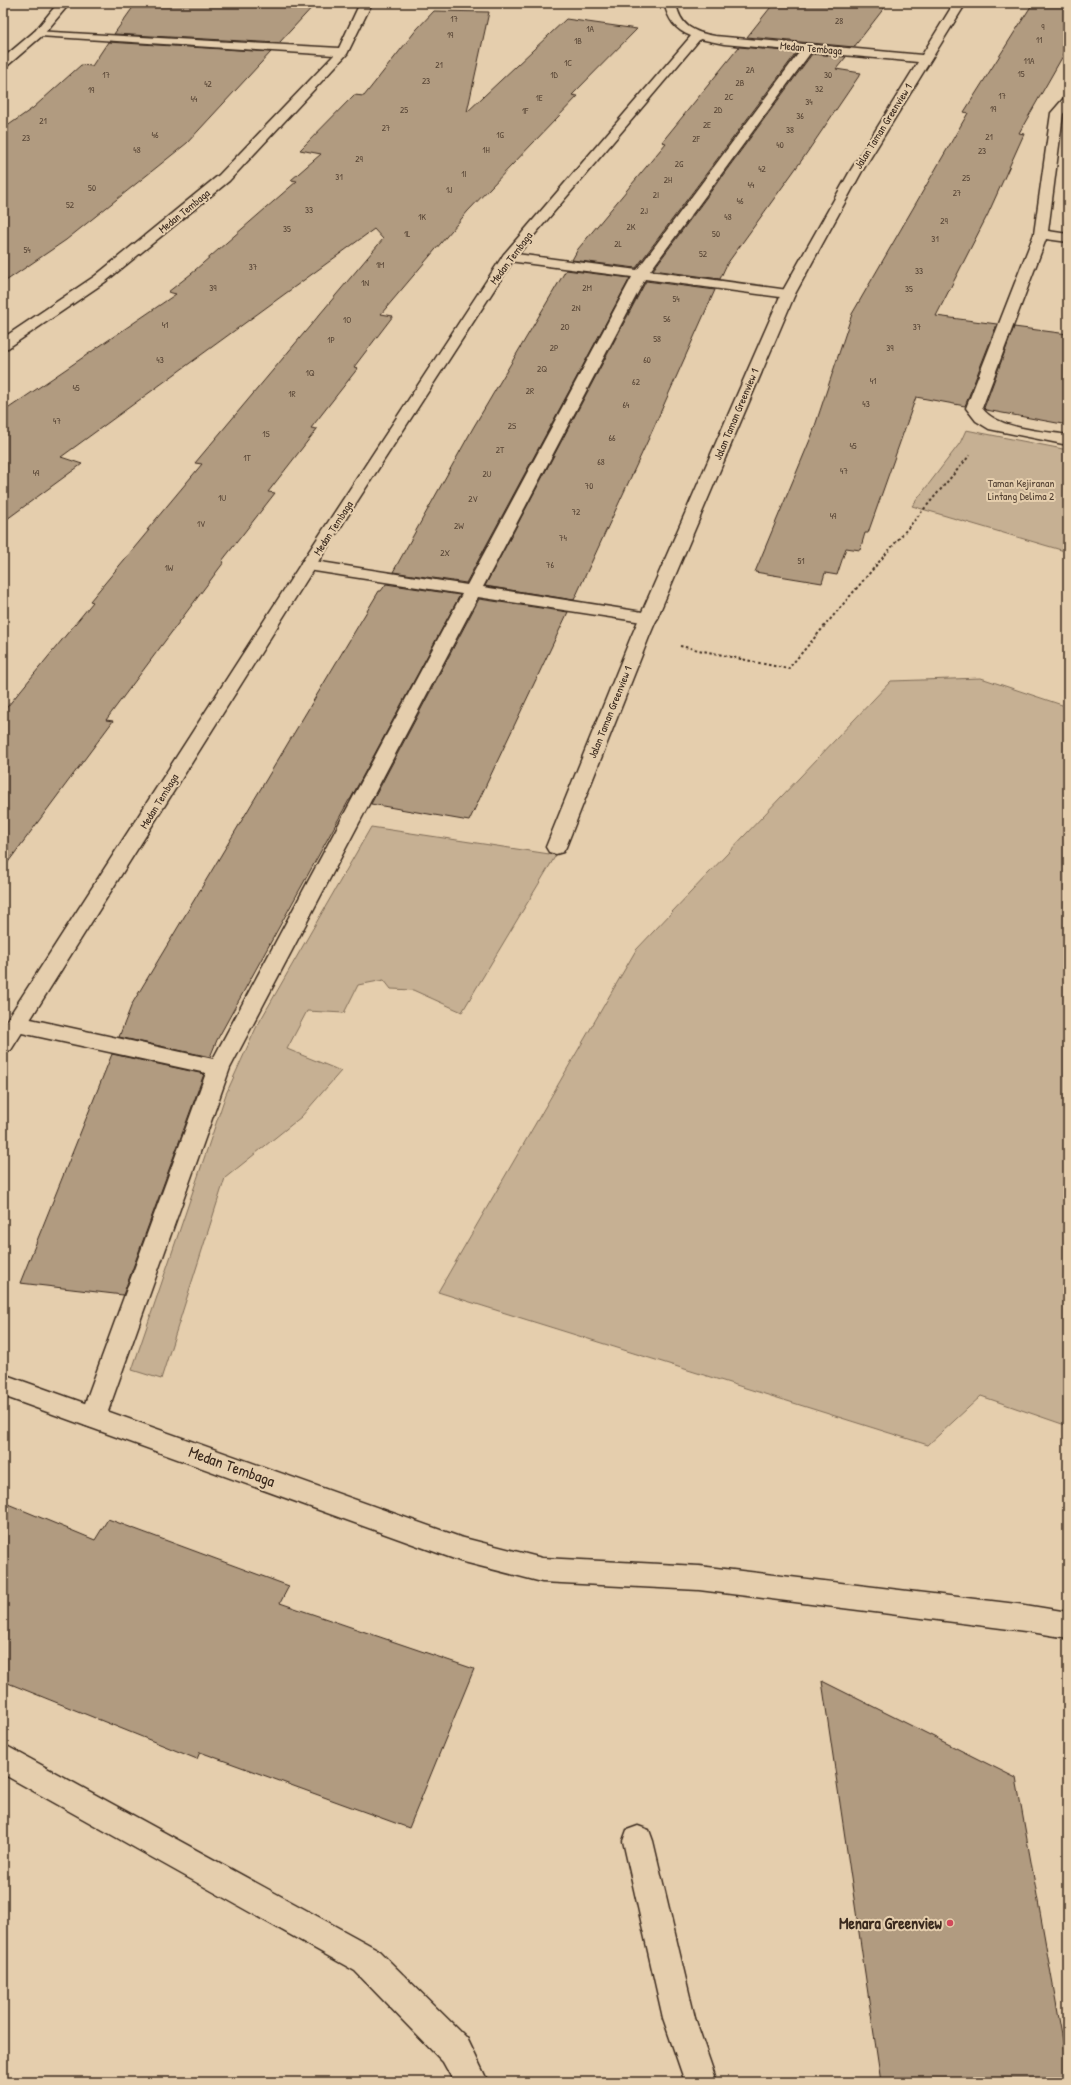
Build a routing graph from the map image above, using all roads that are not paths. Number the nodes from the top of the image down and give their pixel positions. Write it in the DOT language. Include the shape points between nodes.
graph roads {
  1 [pos="64,3"];
  2 [pos="366,3"];
  3 [pos="670,3"];
  4 [pos="960,3"];
  5 [pos="39,33"];
  6 [pos="697,36"];
  7 [pos="808,48"];
  8 [pos="343,52"];
  9 [pos="925,59"];
  10 [pos="3,64"];
  11 [pos="1068,101"];
  12 [pos="1041,234"];
  13 [pos="1068,238"];
  14 [pos="509,257"];
  15 [pos="640,275"];
  16 [pos="788,294"];
  17 [pos="3,345"];
  18 [pos="1068,440"];
  19 [pos="308,565"];
  20 [pos="472,591"];
  21 [pos="648,618"];
  22 [pos="556,847"];
  23 [pos="17,1024"];
  24 [pos="3,1044"];
  25 [pos="219,1068"];
  26 [pos="3,1385"];
  27 [pos="93,1417"];
  28 [pos="1068,1625"];
  29 [pos="3,1758"];
  30 [pos="638,1841"];
  31 [pos="472,2082"];
  32 [pos="701,2082"];
  1 -- 5 [label="street"];
  2 -- 8 [label="street, Medan Tembaga"];
  3 -- 6 [label="street, Medan Tembaga" via="670,10 682,28"];
  4 -- 9 [label="street, Jalan Taman Greenview 1"];
  5 -- 8 [label="street"];
  5 -- 10 [label="street"];
  6 -- 7 [label="street, Medan Tembaga"];
  6 -- 14 [label="street, Medan Tembaga"];
  7 -- 9 [label="street, Medan Tembaga"];
  7 -- 15 [label="street"];
  8 -- 17 [label="street, Medan Tembaga" via="224,178 100,279"];
  9 -- 16 [label="street, Jalan Taman Greenview 1" via="854,173"];
  11 -- 12 [label="street" via="1057,112"];
  12 -- 13 [label="street"];
  12 -- 18 [label="street" via="974,408 981,418 994,426"];
  14 -- 15 [label="street"];
  14 -- 19 [label="street, Medan Tembaga"];
  15 -- 16 [label="street"];
  15 -- 20 [label="street"];
  16 -- 21 [label="street, Jalan Taman Greenview 1"];
  19 -- 20 [label="street"];
  19 -- 23 [label="street, Medan Tembaga"];
  20 -- 21 [label="street"];
  20 -- 25 [label="street"];
  21 -- 22 [label="street, Jalan Taman Greenview 1"];
  23 -- 24 [label="street, Medan Tembaga"];
  23 -- 25 [label="street"];
  25 -- 27 [label="street"];
  26 -- 27 [label="street, Medan Tembaga"];
  27 -- 28 [label="street, Medan Tembaga" via="460,1549 542,1570 698,1578"];
  29 -- 31 [label="street" via="366,1960 455,2050"];
  30 -- 32 [label="street" via="679,2018"];
}
